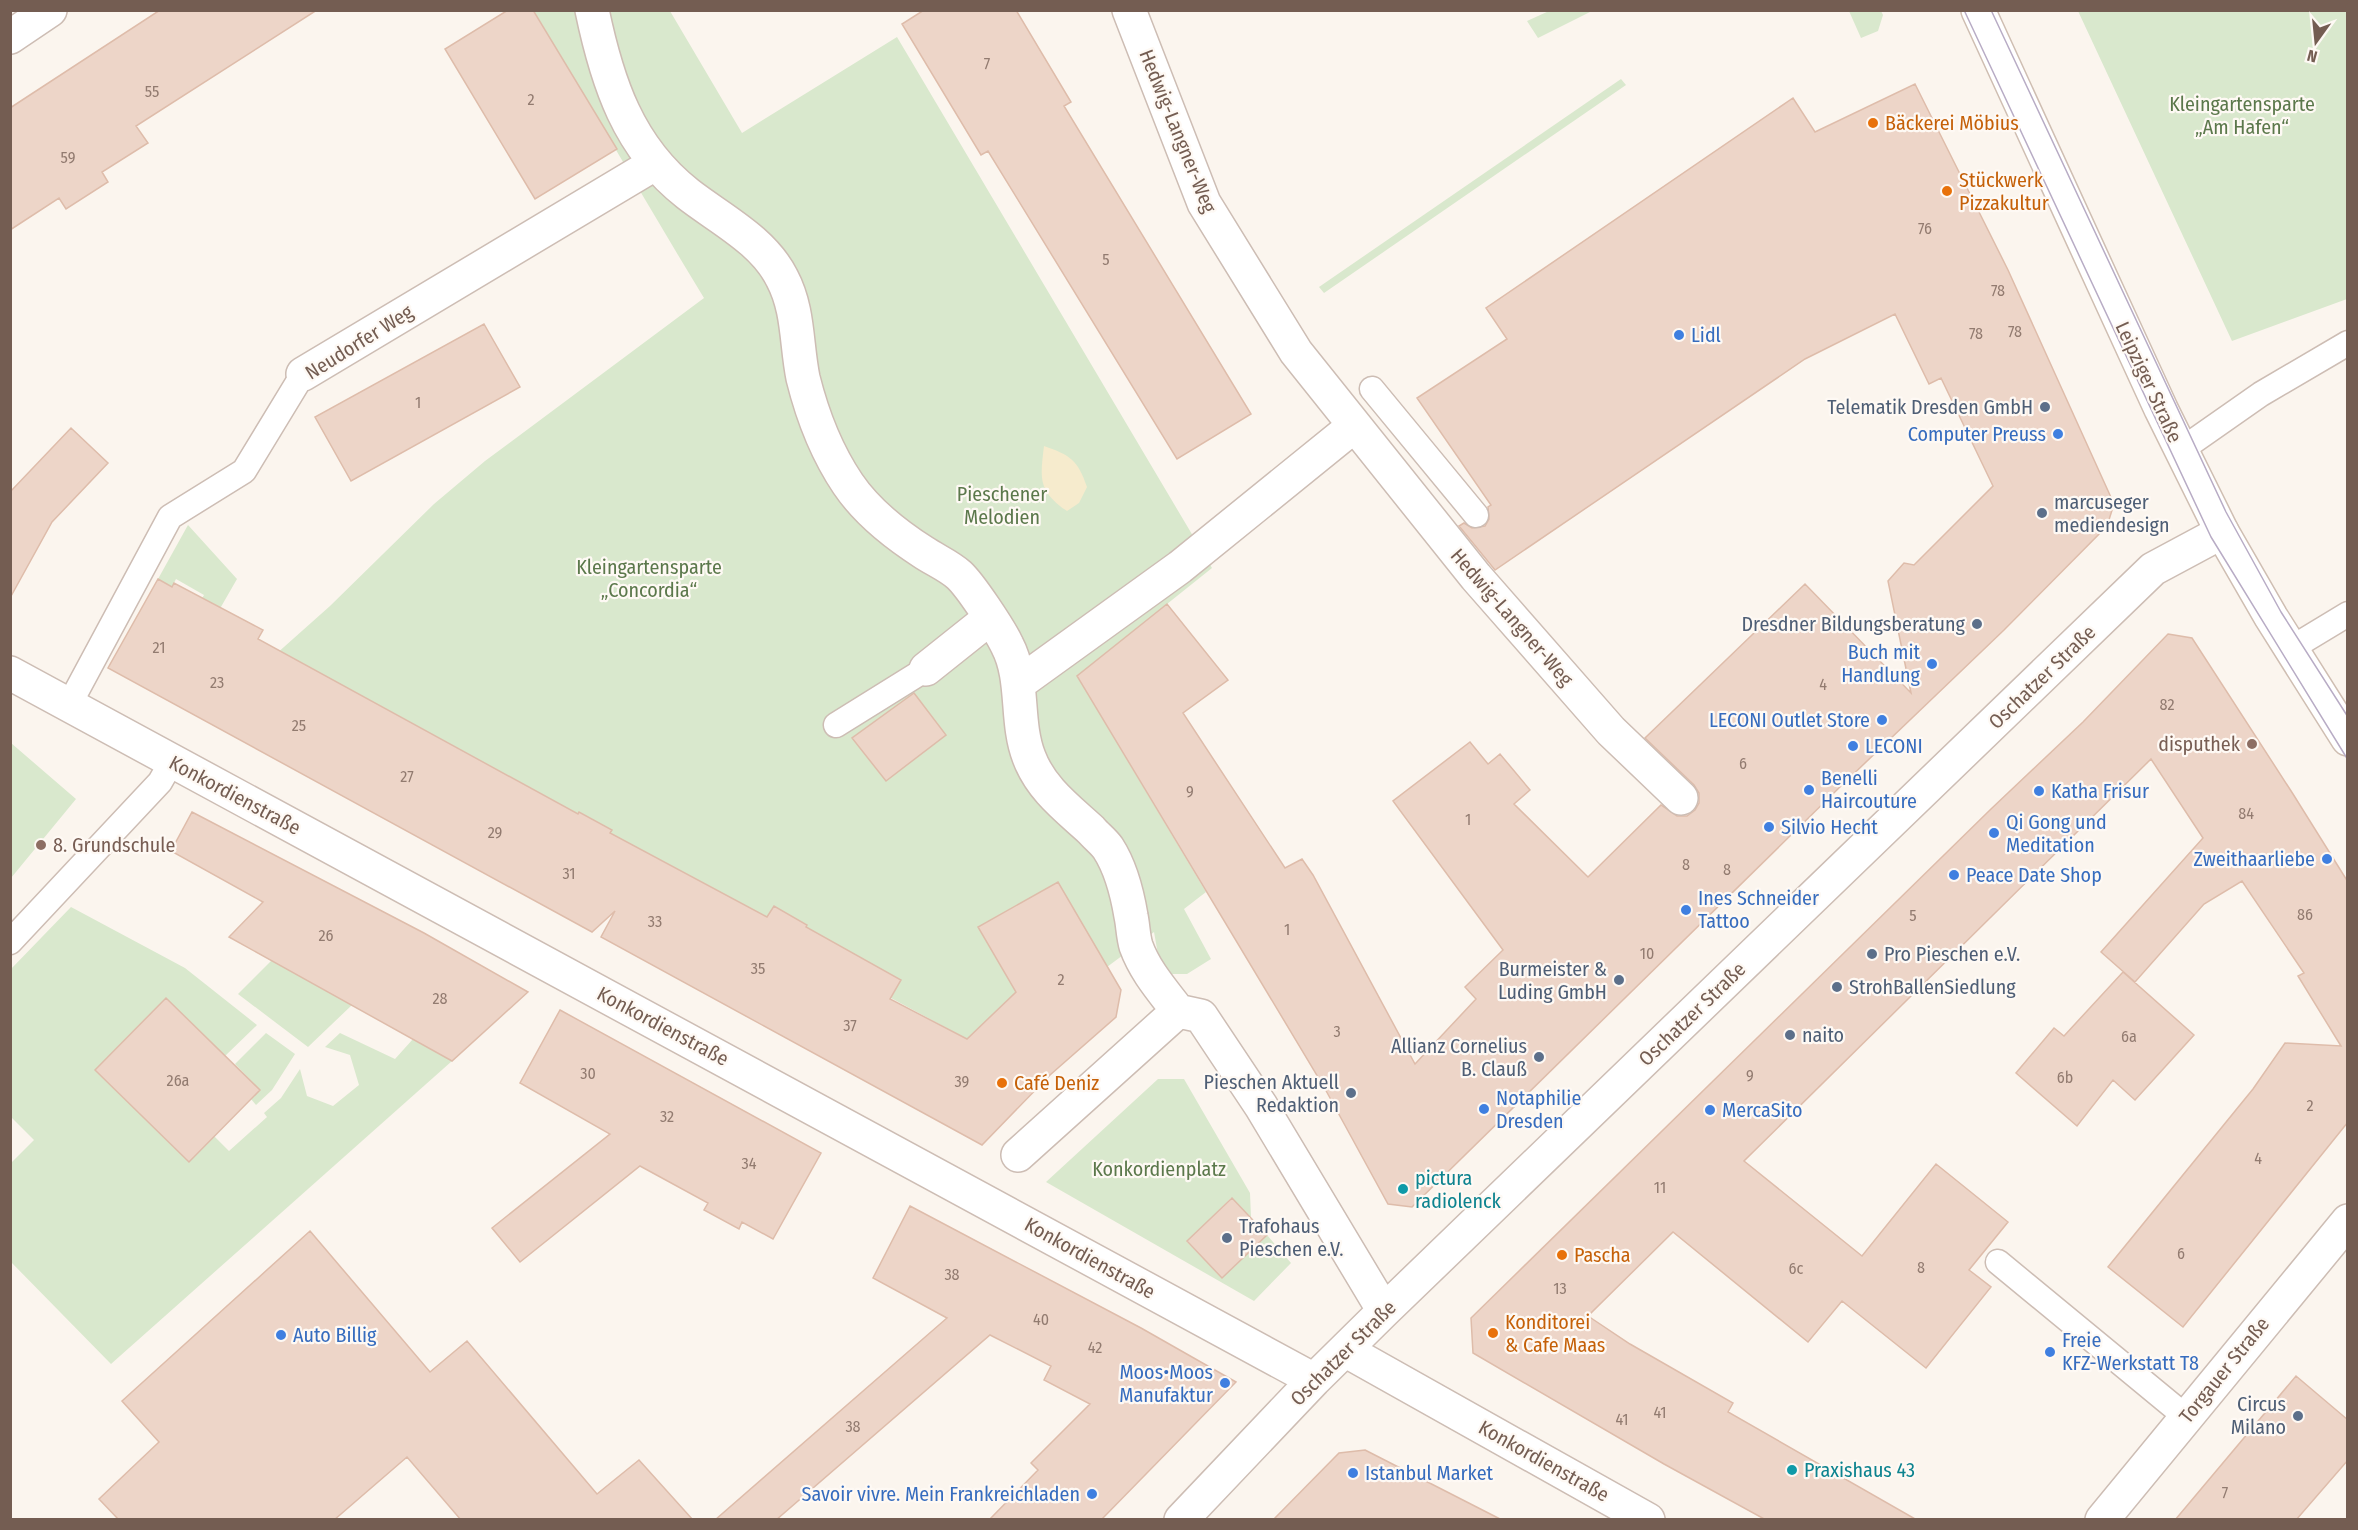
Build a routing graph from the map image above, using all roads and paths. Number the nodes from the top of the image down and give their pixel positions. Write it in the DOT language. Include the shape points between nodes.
graph roads {
  1 [pos="50,10"];
  2 [pos="592,10"];
  3 [pos="1978,10"];
  4 [pos="1130,11"];
  5 [pos="10,37"];
  6 [pos="656,163"];
  7 [pos="2348,343"];
  8 [pos="303,374"];
  9 [pos="1372,389"];
  10 [pos="1354,426"];
  11 [pos="2181,450"];
  12 [pos="1476,515"];
  13 [pos="2222,532"];
  14 [pos="2348,614"];
  15 [pos="990,618"];
  16 [pos="2290,649"];
  17 [pos="926,669"];
  18 [pos="10,673"];
  19 [pos="1018,684"];
  20 [pos="69,705"];
  21 [pos="836,725"];
  22 [pos="2348,739"];
  23 [pos="172,760"];
  24 [pos="1681,798"];
  25 [pos="10,942"];
  26 [pos="1178,1011"];
  27 [pos="1018,1155"];
  28 [pos="2348,1221"];
  29 [pos="1998,1262"];
  30 [pos="1384,1311"];
  31 [pos="1346,1350"];
  32 [pos="1314,1380"];
  33 [pos="2186,1417"];
  34 [pos="1181,1520"];
  35 [pos="1648,1520"];
  36 [pos="2102,1520"];
  1 -- 5 [label="street"];
  2 -- 6 [label="street" via="616,100"];
  3 -- 11 [label="street, Leipziger Straße"];
  4 -- 10 [label="street, Hedwig-Langner-Weg" via="1204,203 1296,352"];
  6 -- 8 [label="street, Neudorfer Weg" via="558,234"];
  6 -- 15 [label="street" via="686,192 758,247 781,275 793,303 803,376 812,407 848,484 878,519 960,576"];
  7 -- 11 [label="lane" via="2261,394"];
  8 -- 20 [label="lane, Neudorfer Weg" via="244,471 170,517"];
  9 -- 12 [label="lane"];
  10 -- 19 [label="street" via="1180,567"];
  10 -- 24 [label="street, Hedwig-Langner-Weg" via="1498,603 1611,731"];
  11 -- 13 [label="street, Leipziger Straße"];
  13 -- 16 [label="street, Leipziger Straße"];
  13 -- 30 [label="street, Oschatzer Straße" via="2153,570"];
  14 -- 16 [label="lane"];
  15 -- 17 [label="street"];
  15 -- 19 [label="street" via="1009,647"];
  16 -- 22 [label="street, Leipziger Straße"];
  17 -- 21 [label="lane"];
  18 -- 20 [label="street, Konkordienstraße"];
  19 -- 26 [label="street" via="1019,720 1038,779 1106,845 1120,872 1135,943 1148,972"];
  20 -- 23 [label="street, Konkordienstraße"];
  23 -- 25 [label="lane" via="160,782"];
  23 -- 32 [label="street, Konkordienstraße"];
  26 -- 27 [label="street"];
  26 -- 30 [label="street" via="1201,1016 1261,1106"];
  28 -- 33 [label="street, Torgauer Straße"];
  29 -- 33 [label="lane"];
  30 -- 31 [label="street, Oschatzer Straße"];
  31 -- 32 [label="street, Oschatzer Straße"];
  31 -- 35 [label="street, Konkordienstraße"];
  32 -- 34 [label="street, Oschatzer Straße"];
  33 -- 36 [label="street, Torgauer Straße"];
}
